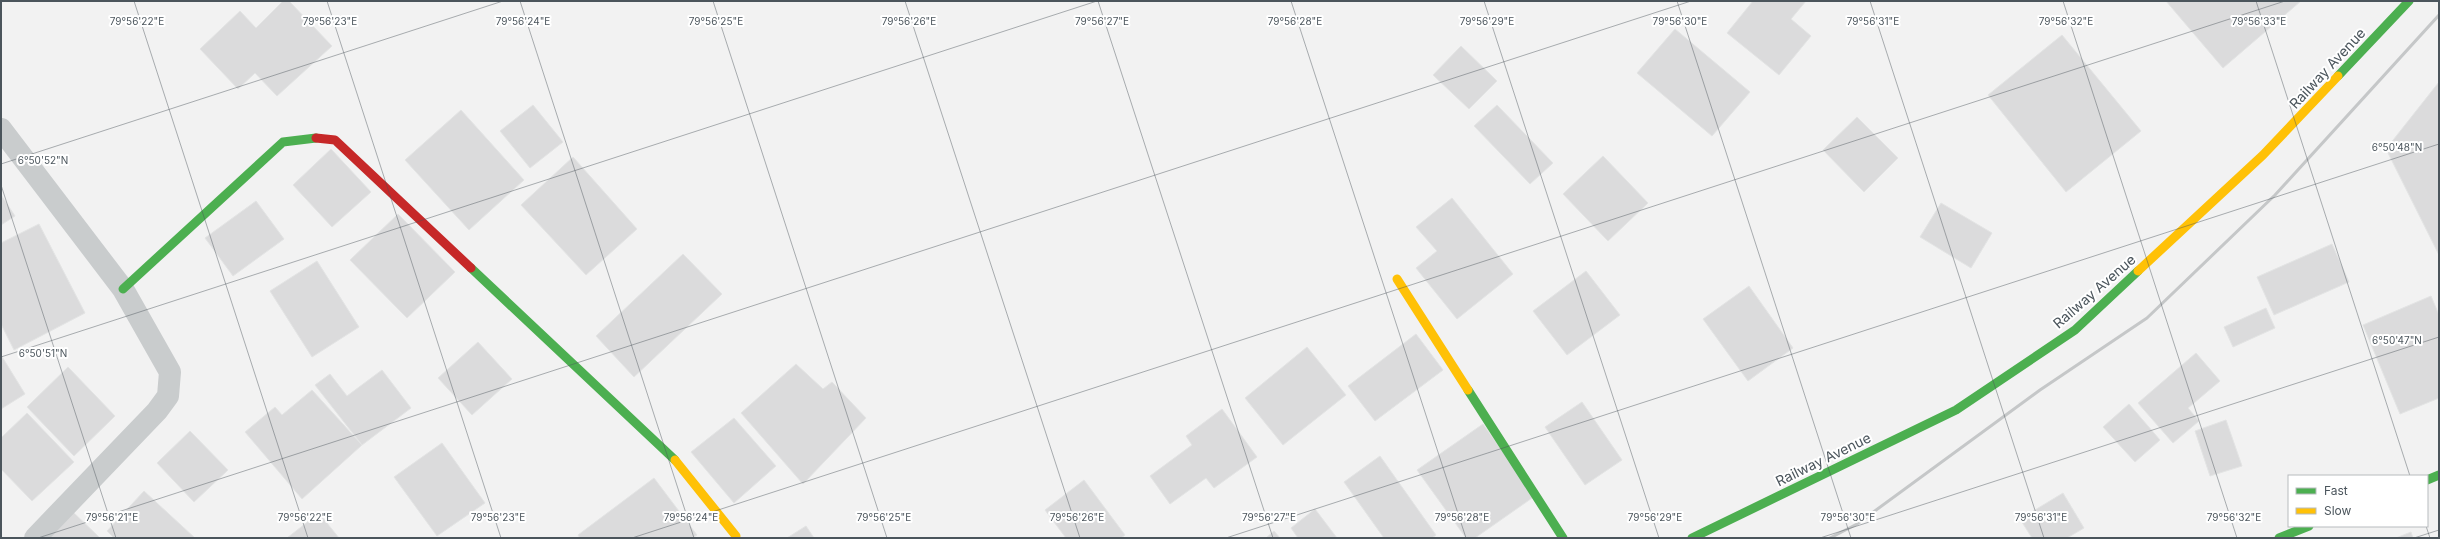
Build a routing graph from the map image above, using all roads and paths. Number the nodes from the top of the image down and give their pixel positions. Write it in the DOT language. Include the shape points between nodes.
graph roads {
  1 [pos="2409,1"];
  2 [pos="1,129"];
  3 [pos="1398,279"];
  4 [pos="123,289"];
  5 [pos="2439,475"];
  6 [pos="2428,480"];
  7 [pos="2306,527"];
  8 [pos="736,536"];
  9 [pos="35,538"];
  10 [pos="1563,538"];
  11 [pos="1692,538"];
  12 [pos="2278,538"];
  1 -- 11 [label="street, Railway Avenue" via="2263,155 2075,330 1956,410"];
  2 -- 4 [label="street"];
  3 -- 10 [label="street"];
  4 -- 8 [label="street" via="283,142 309,138 335,140 684,469"];
  4 -- 9 [label="street" via="170,372 168,396 157,412"];
  5 -- 6 [label="street"];
  7 -- 12 [label="street"];
}
